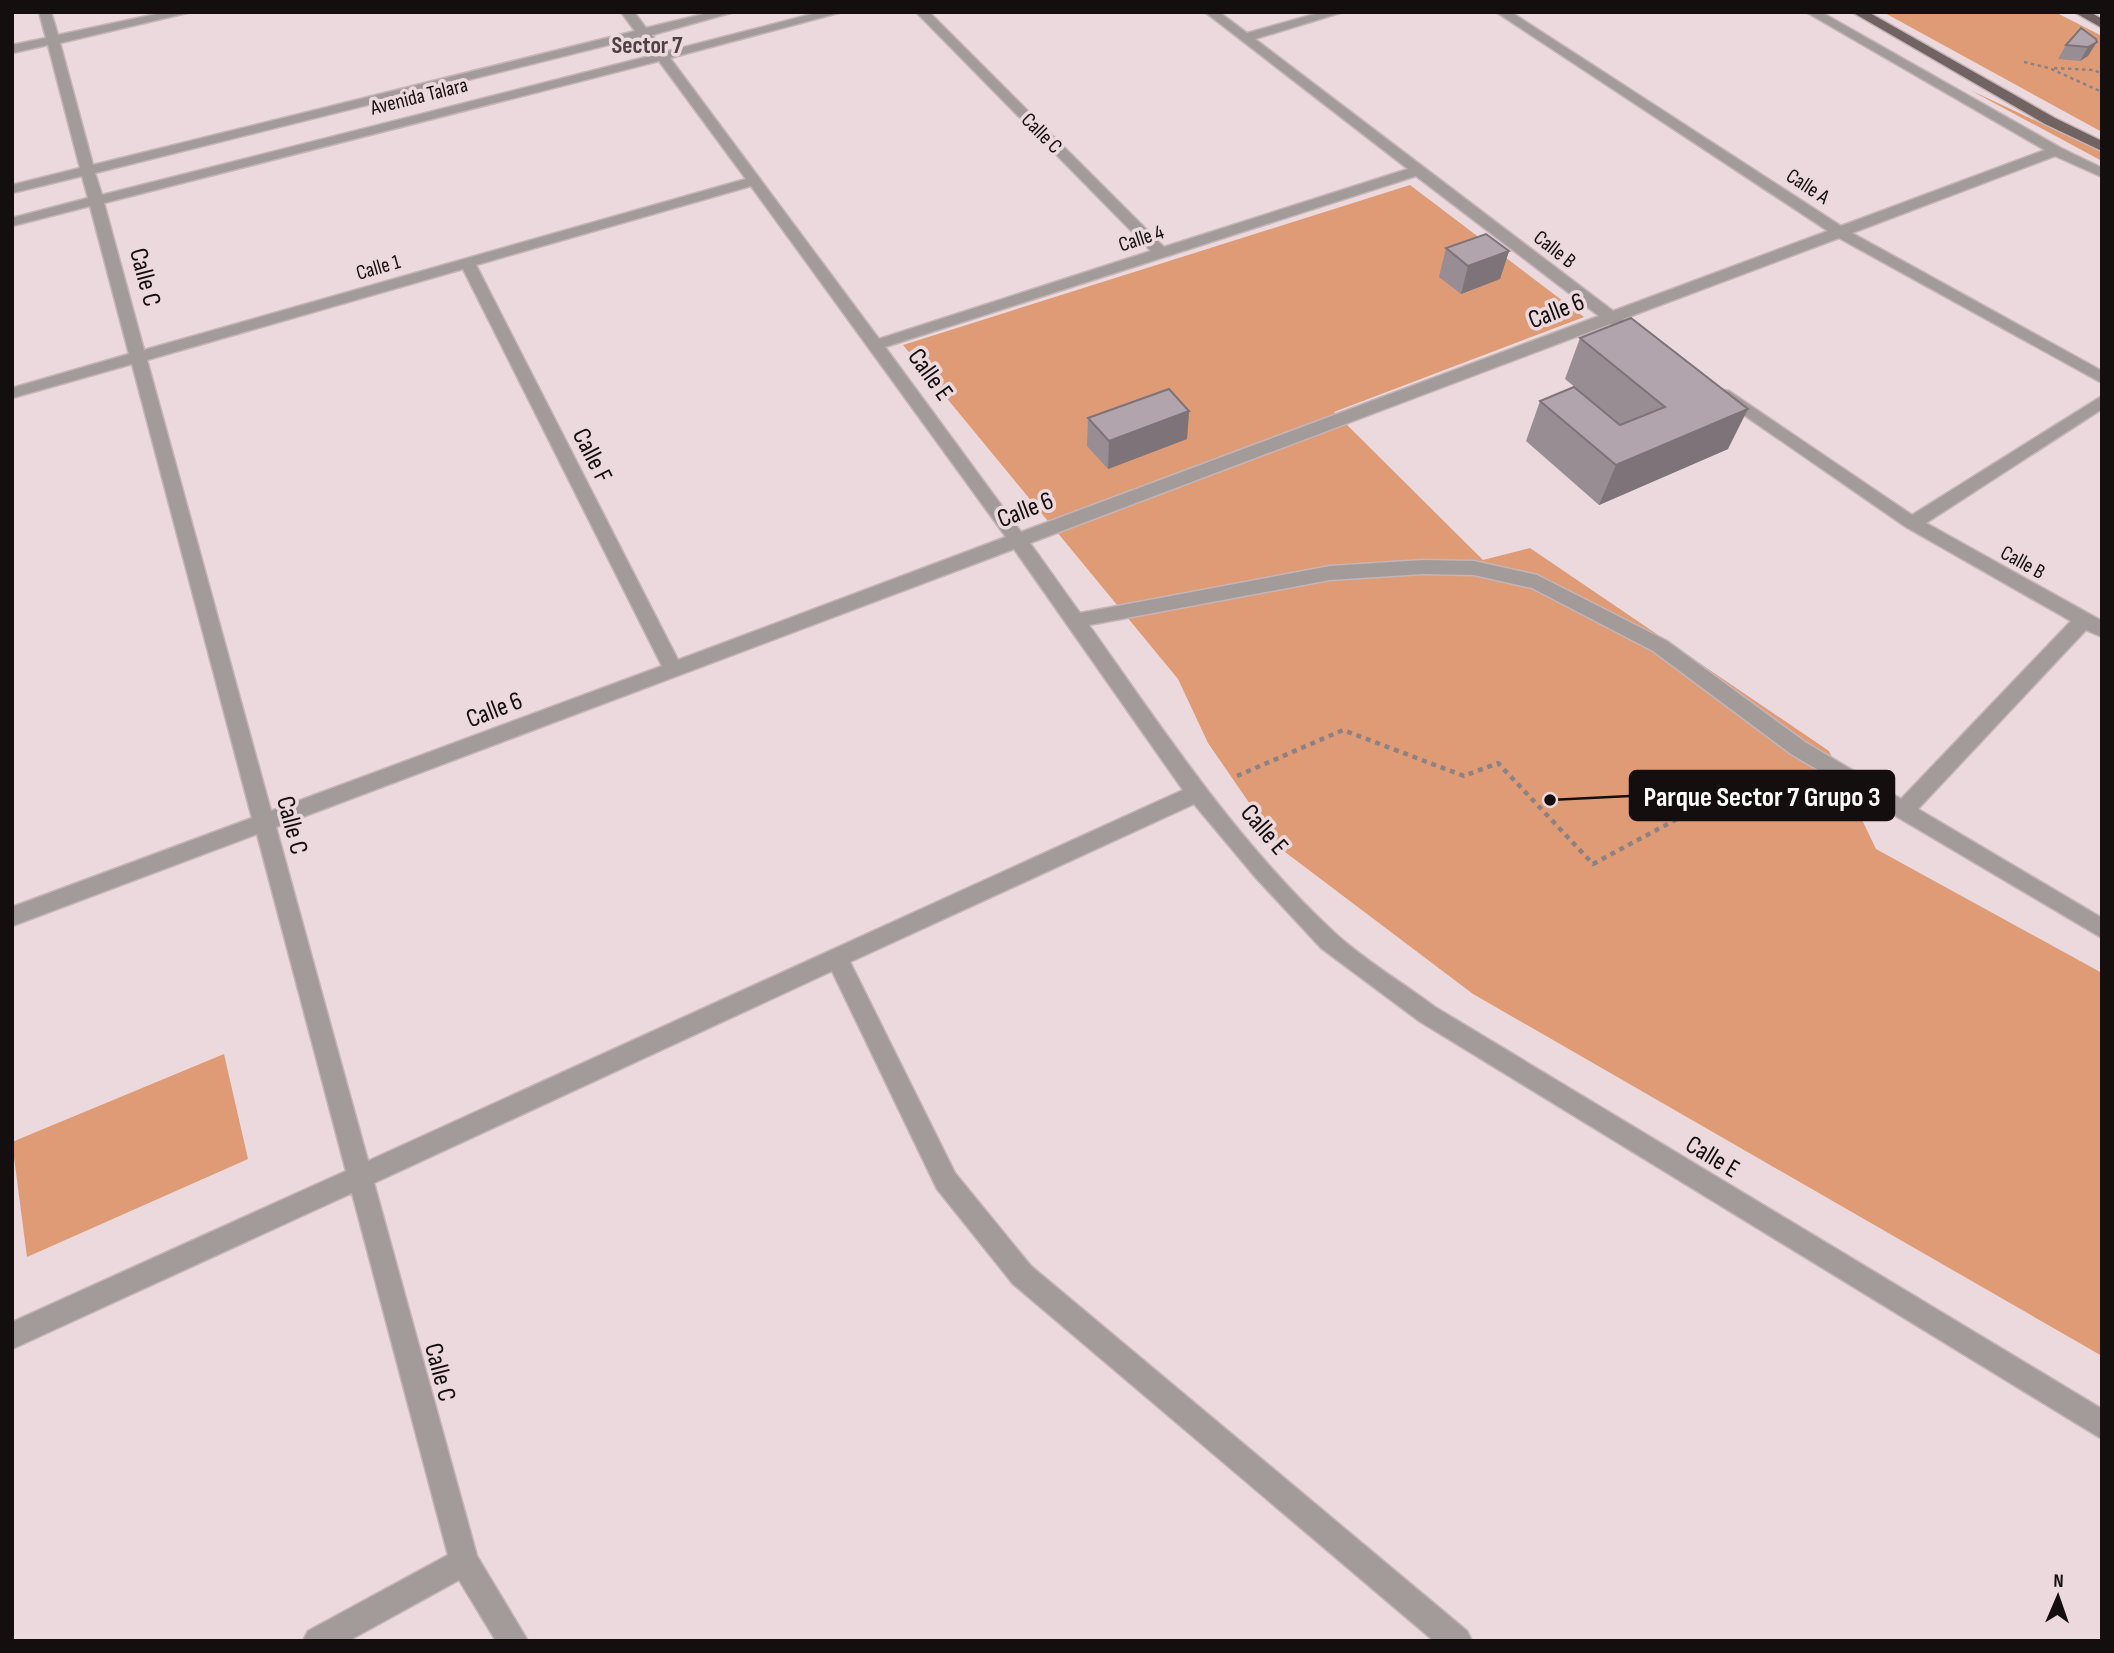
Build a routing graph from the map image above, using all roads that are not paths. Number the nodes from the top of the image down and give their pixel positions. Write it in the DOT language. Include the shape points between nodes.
graph roads {
  1 [pos="45,12"];
  2 [pos="185,12"];
  3 [pos="626,12"];
  4 [pos="728,12"];
  5 [pos="836,12"];
  6 [pos="922,12"];
  7 [pos="1211,12"];
  8 [pos="1337,12"];
  9 [pos="1502,12"];
  10 [pos="1812,12"];
  11 [pos="1858,12"];
  12 [pos="2080,12"];
  13 [pos="2102,24"];
  14 [pos="643,33"];
  15 [pos="1245,38"];
  16 [pos="52,41"];
  17 [pos="12,49"];
  18 [pos="662,55"];
  19 [pos="2102,147"];
  20 [pos="2056,150"];
  21 [pos="89,170"];
  22 [pos="1419,170"];
  23 [pos="2102,173"];
  24 [pos="754,181"];
  25 [pos="12,189"];
  26 [pos="97,200"];
  27 [pos="12,222"];
  28 [pos="1840,232"];
  29 [pos="1161,253"];
  30 [pos="467,263"];
  31 [pos="1610,318"];
  32 [pos="1632,333"];
  33 [pos="875,345"];
  34 [pos="138,357"];
  35 [pos="2102,378"];
  36 [pos="1711,386"];
  37 [pos="12,393"];
  38 [pos="2102,401"];
  39 [pos="1912,523"];
  40 [pos="1018,540"];
  41 [pos="2084,620"];
  42 [pos="1075,621"];
  43 [pos="2102,629"];
  44 [pos="673,669"];
  45 [pos="1196,793"];
  46 [pos="1904,810"];
  47 [pos="264,823"];
  48 [pos="12,917"];
  49 [pos="2102,929"];
  50 [pos="837,957"];
  51 [pos="359,1176"];
  52 [pos="12,1336"];
  53 [pos="2102,1425"];
  54 [pos="464,1562"];
  55 [pos="318,1641"];
  56 [pos="513,1641"];
  57 [pos="1457,1641"];
  1 -- 16 [label="street, Calle C"];
  2 -- 16 [label="street"];
  3 -- 14 [label="street, Calle E"];
  4 -- 14 [label="street, Avenida Talara"];
  5 -- 18 [label="street, Avenida Talara"];
  6 -- 29 [label="street, Calle C"];
  7 -- 15 [label="street, Calle B"];
  8 -- 15 [label="street"];
  9 -- 28 [label="street, Calle A"];
  10 -- 20 [label="street"];
  11 -- 19 [label="main road"];
  12 -- 13 [label="main road"];
  14 -- 18 [label="street, Calle E"];
  14 -- 21 [label="street, Avenida Talara"];
  15 -- 22 [label="street, Calle B"];
  16 -- 17 [label="street"];
  16 -- 21 [label="street, Calle C"];
  18 -- 24 [label="street, Calle E"];
  18 -- 26 [label="street, Avenida Talara"];
  20 -- 23 [label="street"];
  20 -- 28 [label="street, Calle 6"];
  21 -- 25 [label="street, Avenida Talara"];
  21 -- 26 [label="street, Calle C"];
  22 -- 29 [label="street, Calle 4"];
  22 -- 31 [label="street, Calle B"];
  24 -- 30 [label="street, Calle 1"];
  24 -- 33 [label="street, Calle E"];
  26 -- 27 [label="street, Avenida Talara"];
  26 -- 34 [label="street, Calle C"];
  28 -- 31 [label="street, Calle 6"];
  28 -- 35 [label="street, Calle A"];
  29 -- 33 [label="street, Calle 4"];
  30 -- 34 [label="street, Calle 1"];
  30 -- 44 [label="street, Calle F"];
  31 -- 32 [label="street, Calle B"];
  31 -- 40 [label="street, Calle 6"];
  33 -- 40 [label="street, Calle E"];
  34 -- 37 [label="street, Calle 1"];
  34 -- 47 [label="street, Calle C"];
  36 -- 39 [label="street, Calle B"];
  38 -- 39 [label="street"];
  39 -- 41 [label="street, Calle B"];
  40 -- 42 [label="street, Calle E"];
  40 -- 44 [label="street, Calle 6"];
  41 -- 43 [label="street, Calle B"];
  41 -- 46 [label="street"];
  42 -- 45 [label="street, Calle E"];
  42 -- 46 [label="street" via="1330,573 1474,568 1537,582 1660,646 1798,748"];
  44 -- 47 [label="street, Calle 6"];
  45 -- 50 [label="street"];
  45 -- 53 [label="street, Calle E" via="1328,940 1427,1014"];
  46 -- 49 [label="street"];
  47 -- 48 [label="street, Calle 6"];
  47 -- 51 [label="street, Calle C"];
  50 -- 51 [label="street"];
  50 -- 57 [label="street" via="946,1181 1022,1275"];
  51 -- 52 [label="street"];
  51 -- 54 [label="street, Calle C"];
  54 -- 55 [label="street"];
  54 -- 56 [label="street, Calle C"];
}
